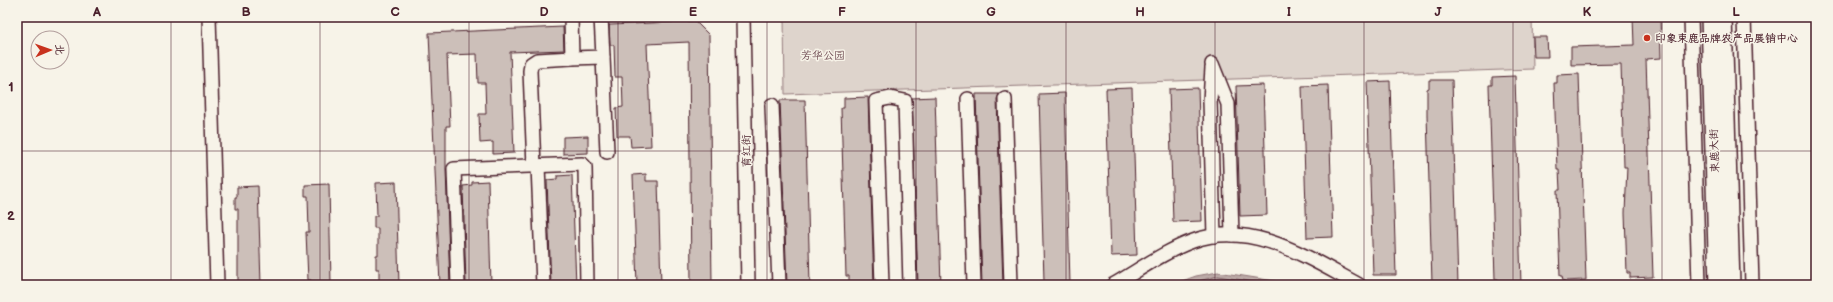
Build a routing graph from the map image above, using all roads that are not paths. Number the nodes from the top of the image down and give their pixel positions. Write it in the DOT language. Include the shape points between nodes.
graph roads {
  1 [pos="209,17"];
  2 [pos="571,17"];
  3 [pos="601,17"];
  4 [pos="743,17"];
  5 [pos="1690,17"];
  6 [pos="1710,17"];
  7 [pos="1723,17"];
  8 [pos="1744,17"];
  9 [pos="603,57"];
  10 [pos="572,58"];
  11 [pos="968,99"];
  12 [pos="1005,99"];
  13 [pos="772,105"];
  14 [pos="607,152"];
  15 [pos="536,166"];
  16 [pos="1232,235"];
  17 [pos="1214,236"];
  18 [pos="218,285"];
  19 [pos="458,285"];
  20 [pos="543,285"];
  21 [pos="587,285"];
  22 [pos="748,285"];
  23 [pos="779,285"];
  24 [pos="882,285"];
  25 [pos="910,285"];
  26 [pos="974,285"];
  27 [pos="1011,285"];
  28 [pos="1113,285"];
  29 [pos="1359,285"];
  30 [pos="1699,285"];
  31 [pos="1718,285"];
  32 [pos="1732,285"];
  33 [pos="1752,285"];
  1 -- 18 [label="street"];
  2 -- 10 [label="street"];
  3 -- 9 [label="street"];
  4 -- 22 [label="street, 育红街"];
  5 -- 30 [label="street"];
  6 -- 31 [label="main road, 束鹿大街"];
  7 -- 32 [label="main road, 束鹿大街"];
  8 -- 33 [label="street"];
  9 -- 10 [label="street"];
  9 -- 14 [label="street"];
  10 -- 15 [label="street" via="537,60 531,64"];
  11 -- 26 [label="street"];
  12 -- 27 [label="street"];
  13 -- 23 [label="street"];
  15 -- 19 [label="street" via="454,169"];
  15 -- 20 [label="street"];
  15 -- 21 [label="street" via="582,164 585,167"];
  16 -- 17 [label="street"];
  16 -- 17 [label="street" via="1228,104 1212,64 1210,101"];
  16 -- 29 [label="street" via="1257,238 1276,244 1301,254"];
  17 -- 28 [label="street" via="1193,241"];
  24 -- 25 [label="street" via="876,101 890,98 905,101"];
}
